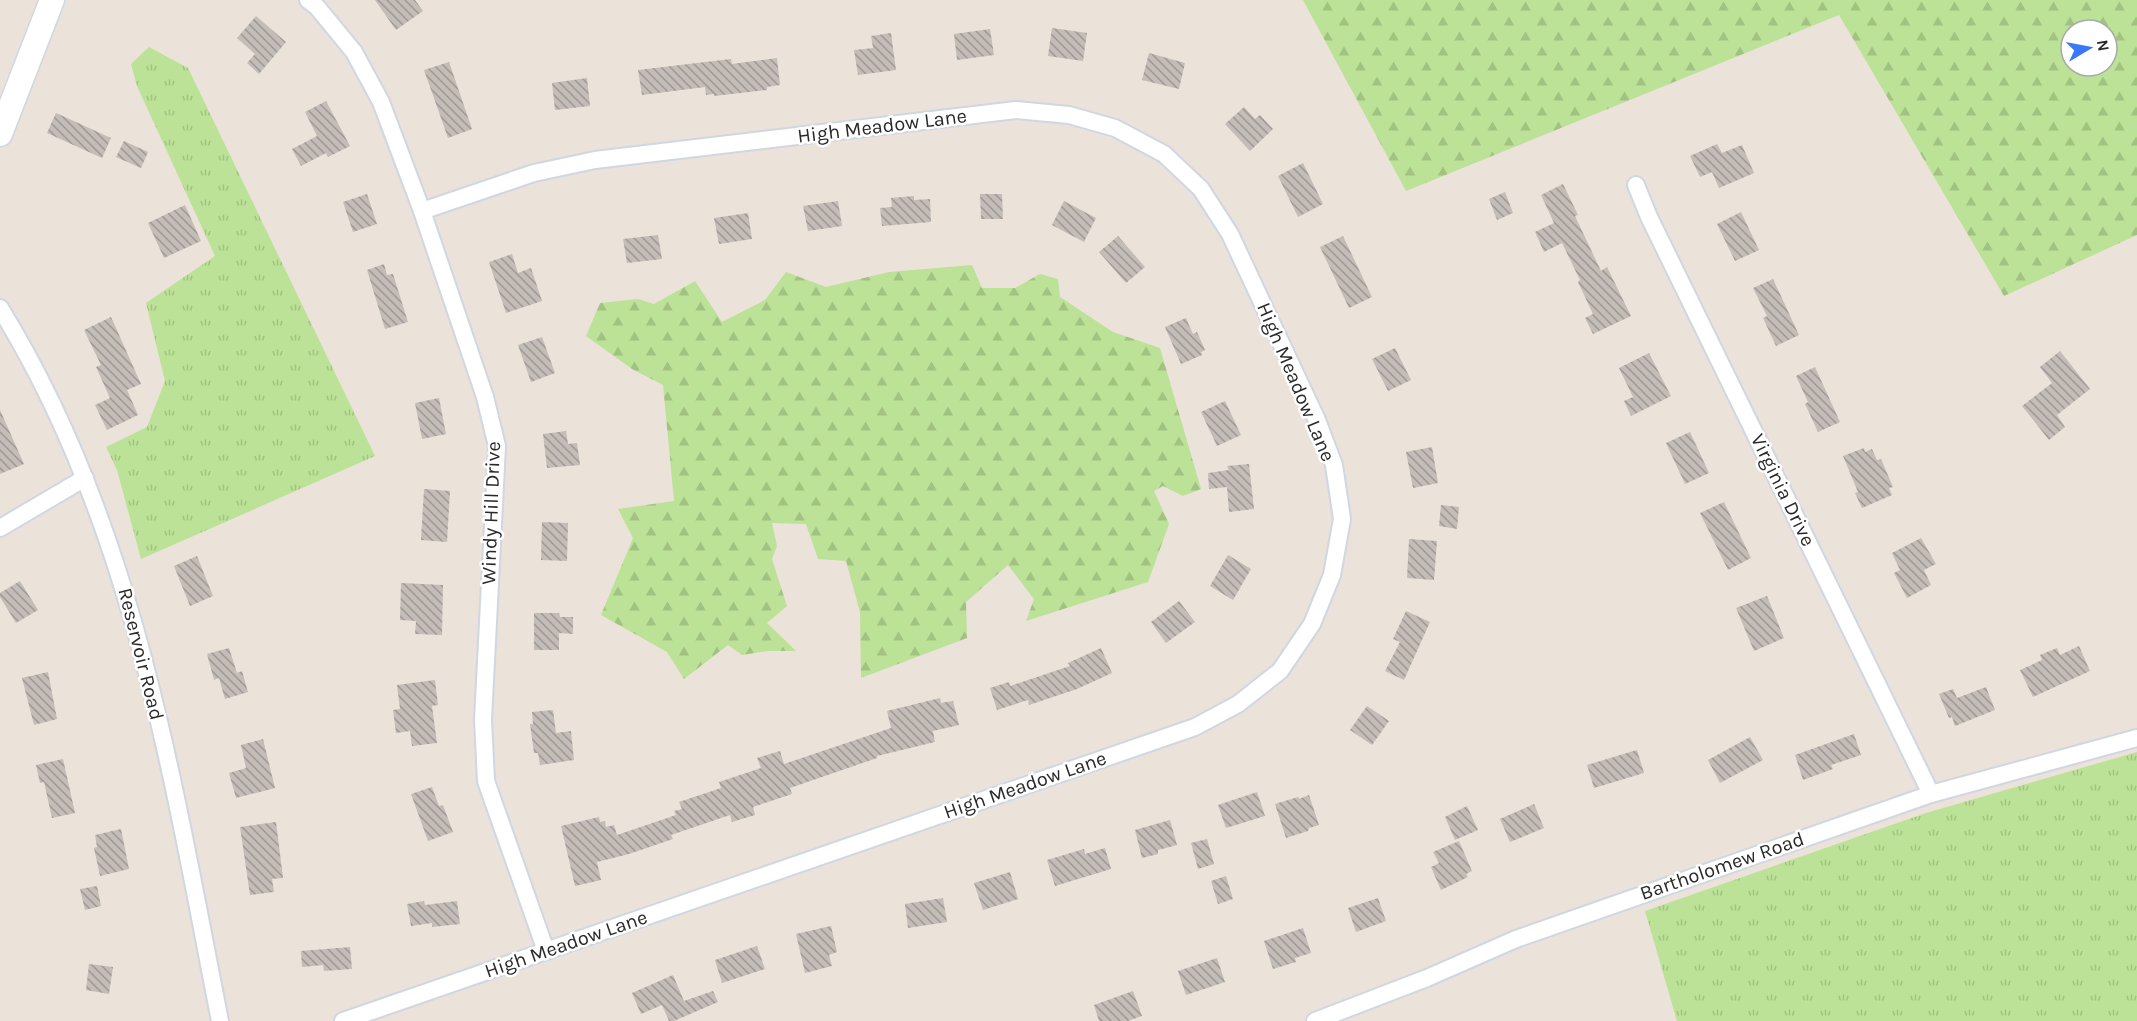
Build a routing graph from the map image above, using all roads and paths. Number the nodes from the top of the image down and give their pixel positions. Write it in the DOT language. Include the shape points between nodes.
graph roads {
  1 [pos="52,0"];
  2 [pos="308,0"];
  3 [pos="0,134"];
  4 [pos="1636,184"];
  5 [pos="422,211"];
  6 [pos="0,308"];
  7 [pos="85,478"];
  8 [pos="0,528"];
  9 [pos="2137,738"];
  10 [pos="1931,794"];
  11 [pos="546,951"];
  12 [pos="219,1021"];
  13 [pos="343,1021"];
  14 [pos="1316,1021"];
  1 -- 3 [label="main road"];
  2 -- 5 [label="street, Windy Hill Drive" via="354,52 381,102"];
  4 -- 10 [label="street, Virginia Drive"];
  5 -- 11 [label="street, Windy Hill Drive" via="485,397 497,446 483,720 486,781"];
  5 -- 11 [label="street, High Meadow Lane" via="534,172 595,160 1016,110 1069,114 1115,128 1164,154 1201,189 1230,234 1334,465 1342,519 1332,575 1312,624 1280,671 1238,704 1195,727"];
  6 -- 7 [label="street, Reservoir Road" via="38,375"];
  7 -- 8 [label="street"];
  7 -- 12 [label="street, Reservoir Road" via="125,592 155,709"];
  9 -- 10 [label="street, Bartholomew Road"];
  10 -- 14 [label="street, Bartholomew Road" via="1516,939"];
  11 -- 13 [label="street, High Meadow Lane"];
}
